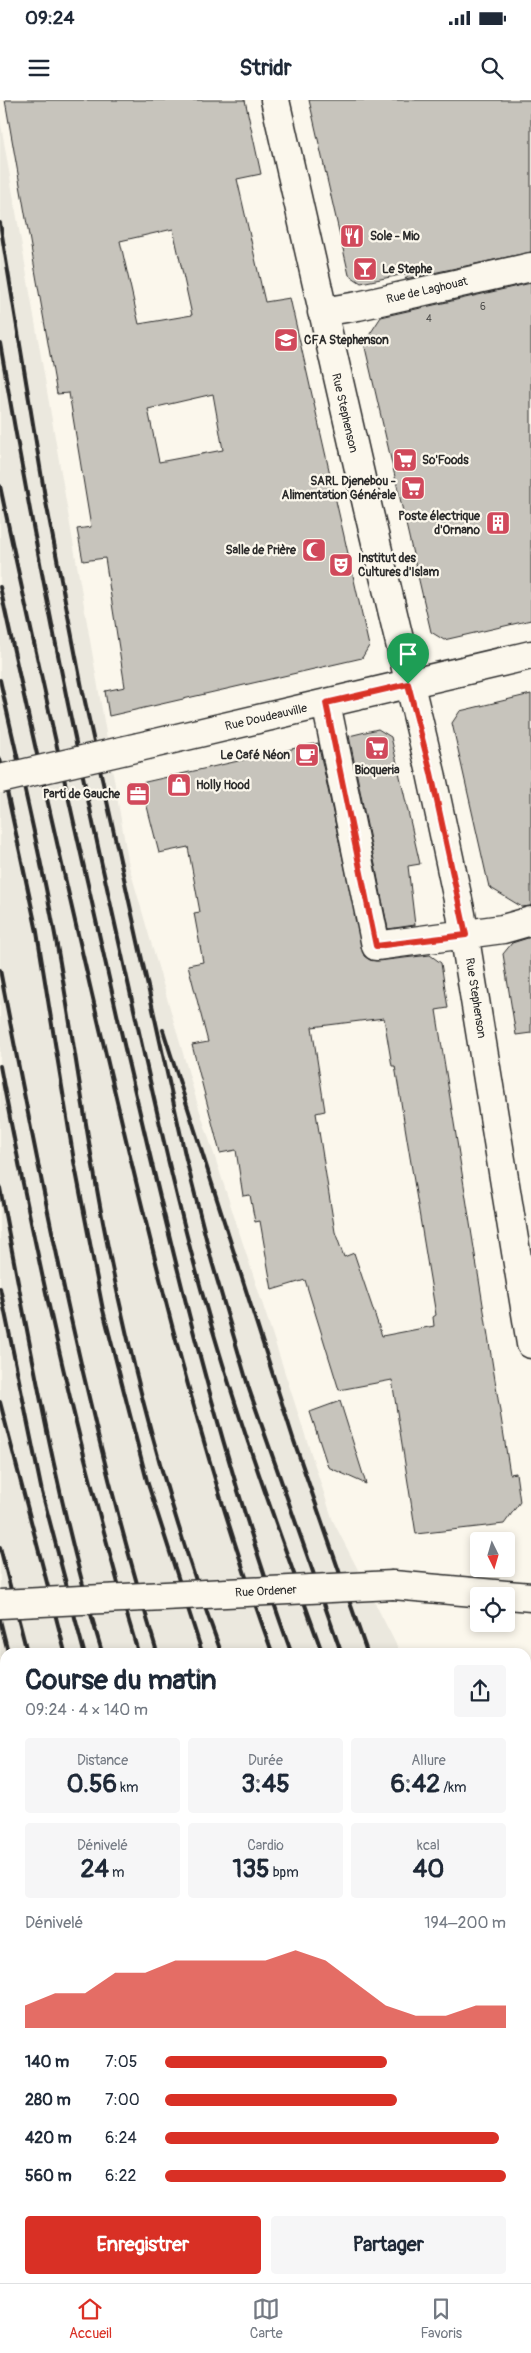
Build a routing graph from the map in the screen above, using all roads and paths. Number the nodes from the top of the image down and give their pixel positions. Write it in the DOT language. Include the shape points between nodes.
graph roads {
  1 [pos="275,100"];
  2 [pos="531,267"];
  3 [pos="322,312"];
  4 [pos="531,655"];
  5 [pos="408,684"];
  6 [pos="326,703"];
  7 [pos="0,779"];
  8 [pos="531,921"];
  9 [pos="466,935"];
  10 [pos="531,1344"];
  11 [pos="531,1597"];
  12 [pos="0,1604"];
  1 -- 3 [label="street, Rue Stephenson"];
  2 -- 3 [label="street, Rue de Laghouat"];
  3 -- 5 [label="street, Rue Stephenson"];
  4 -- 5 [label="street, Rue Doudeauville"];
  5 -- 6 [label="street, Rue Doudeauville"];
  5 -- 9 [label="street, Rue Stephenson"];
  6 -- 7 [label="street, Rue Doudeauville, bridge"];
  6 -- 9 [label="street" via="376,946"];
  8 -- 9 [label="street"];
  9 -- 10 [label="street, Rue Stephenson"];
  11 -- 12 [label="street, Rue Ordener, bridge" via="394,1585"];
}
